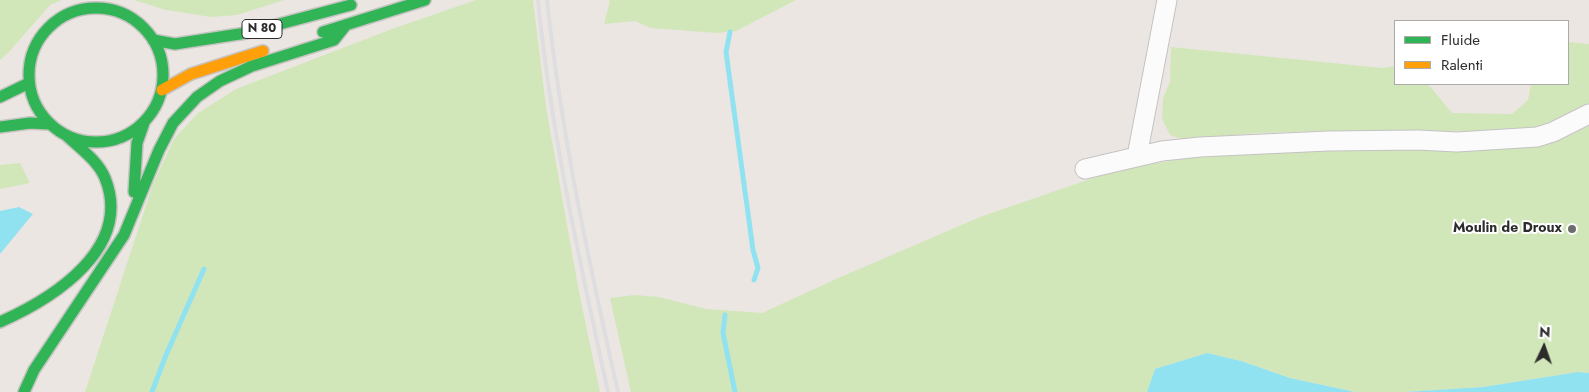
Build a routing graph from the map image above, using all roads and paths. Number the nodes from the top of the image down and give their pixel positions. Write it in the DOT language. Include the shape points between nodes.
graph roads {
  1 [pos="425,0"];
  2 [pos="1167,0"];
  3 [pos="360,2"];
  4 [pos="346,25"];
  5 [pos="154,40"];
  6 [pos="29,83"];
  7 [pos="162,90"];
  8 [pos="0,97"];
  9 [pos="1589,114"];
  10 [pos="144,123"];
  11 [pos="49,124"];
  12 [pos="0,126"];
  13 [pos="66,136"];
  14 [pos="1138,156"];
  15 [pos="1085,169"];
  16 [pos="133,216"];
  17 [pos="0,322"];
  18 [pos="24,392"];
  1 -- 4 [label="main road, N 80"];
  2 -- 14 [label="street"];
  3 -- 5 [label="main road, N 80" via="246,33 175,44"];
  4 -- 7 [label="main road, N 80" via="191,74"];
  4 -- 16 [label="main road" via="334,40 252,66 220,81 197,98 173,123"];
  5 -- 6 [label="main road" via="140,24 123,14 104,8 84,9 65,16 36,44 30,62"];
  5 -- 7 [label="main road" via="164,73"];
  6 -- 8 [label="main road"];
  6 -- 11 [label="main road" via="32,98"];
  7 -- 10 [label="main road"];
  9 -- 14 [label="street" via="1538,137 1457,142 1337,140 1233,144"];
  10 -- 13 [label="main road" via="127,136 107,142 86,142"];
  10 -- 16 [label="main road" via="134,166"];
  11 -- 12 [label="main road"];
  11 -- 13 [label="main road"];
  13 -- 17 [label="main road" via="106,178 111,209 107,228 93,256 60,289 28,310"];
  14 -- 15 [label="street"];
  16 -- 18 [label="main road" via="124,235 34,370"];
}
